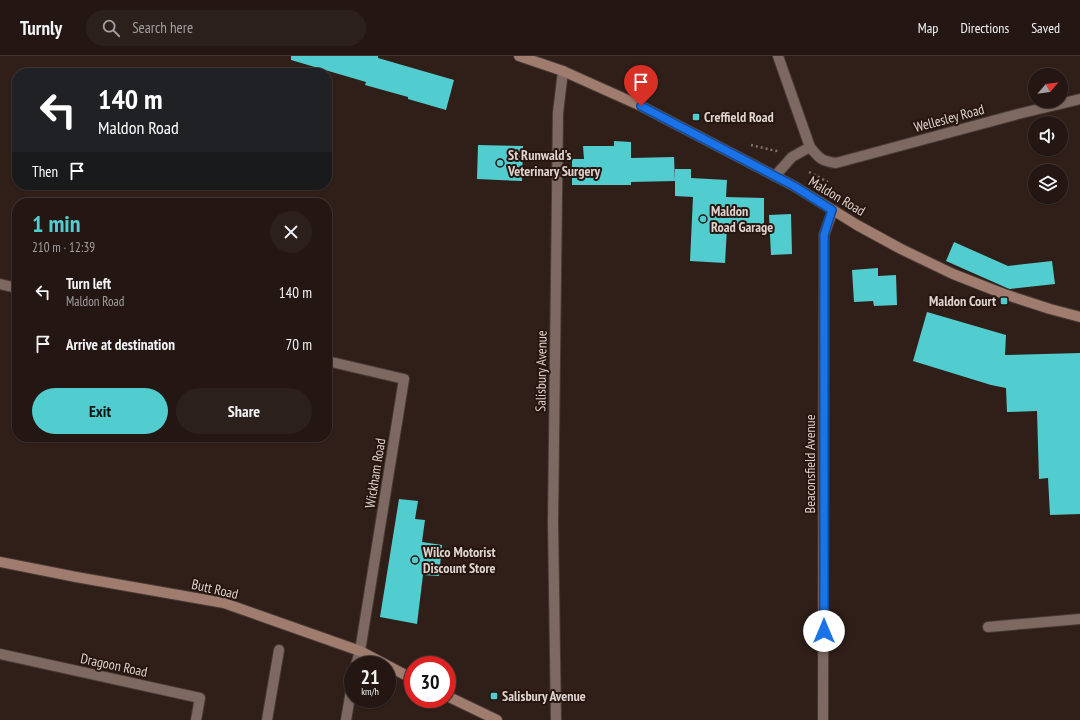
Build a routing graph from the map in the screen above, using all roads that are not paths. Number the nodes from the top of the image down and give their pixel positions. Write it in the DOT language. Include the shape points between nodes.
graph roads {
  1 [pos="519,56"];
  2 [pos="778,56"];
  3 [pos="563,71"];
  4 [pos="1080,99"];
  5 [pos="810,147"];
  6 [pos="775,176"];
  7 [pos="832,210"];
  8 [pos="0,284"];
  9 [pos="12,287"];
  10 [pos="1080,317"];
  11 [pos="332,362"];
  12 [pos="0,562"];
  13 [pos="1080,619"];
  14 [pos="988,627"];
  15 [pos="279,650"];
  16 [pos="360,651"];
  17 [pos="0,654"];
  18 [pos="359,656"];
  19 [pos="404,674"];
  20 [pos="456,700"];
  21 [pos="348,708"];
  22 [pos="196,720"];
  23 [pos="267,720"];
  24 [pos="346,720"];
  25 [pos="497,720"];
  26 [pos="556,720"];
  27 [pos="823,720"];
  1 -- 3 [label="main road, Maldon Road"];
  2 -- 5 [label="street"];
  3 -- 6 [label="main road, Maldon Road" via="641,106"];
  3 -- 26 [label="street, Salisbury Avenue" via="558,121 553,522"];
  4 -- 5 [label="street, Wellesley Road" via="836,163 819,158"];
  5 -- 6 [label="street" via="792,157"];
  6 -- 7 [label="main road, Maldon Road"];
  7 -- 10 [label="main road, Maldon Road" via="953,274 1050,309"];
  7 -- 27 [label="street, Beaconsfield Avenue" via="824,235"];
  8 -- 9 [label="street"];
  11 -- 16 [label="street, Wickham Road" via="404,379"];
  12 -- 16 [label="main road, Butt Road" via="224,603"];
  13 -- 14 [label="street"];
  15 -- 23 [label="street"];
  16 -- 18 [label="street"];
  16 -- 19 [label="main road, Butt Road"];
  17 -- 22 [label="street, Dragoon Road" via="200,698"];
  20 -- 25 [label="main road"];
  21 -- 24 [label="street"];
}
